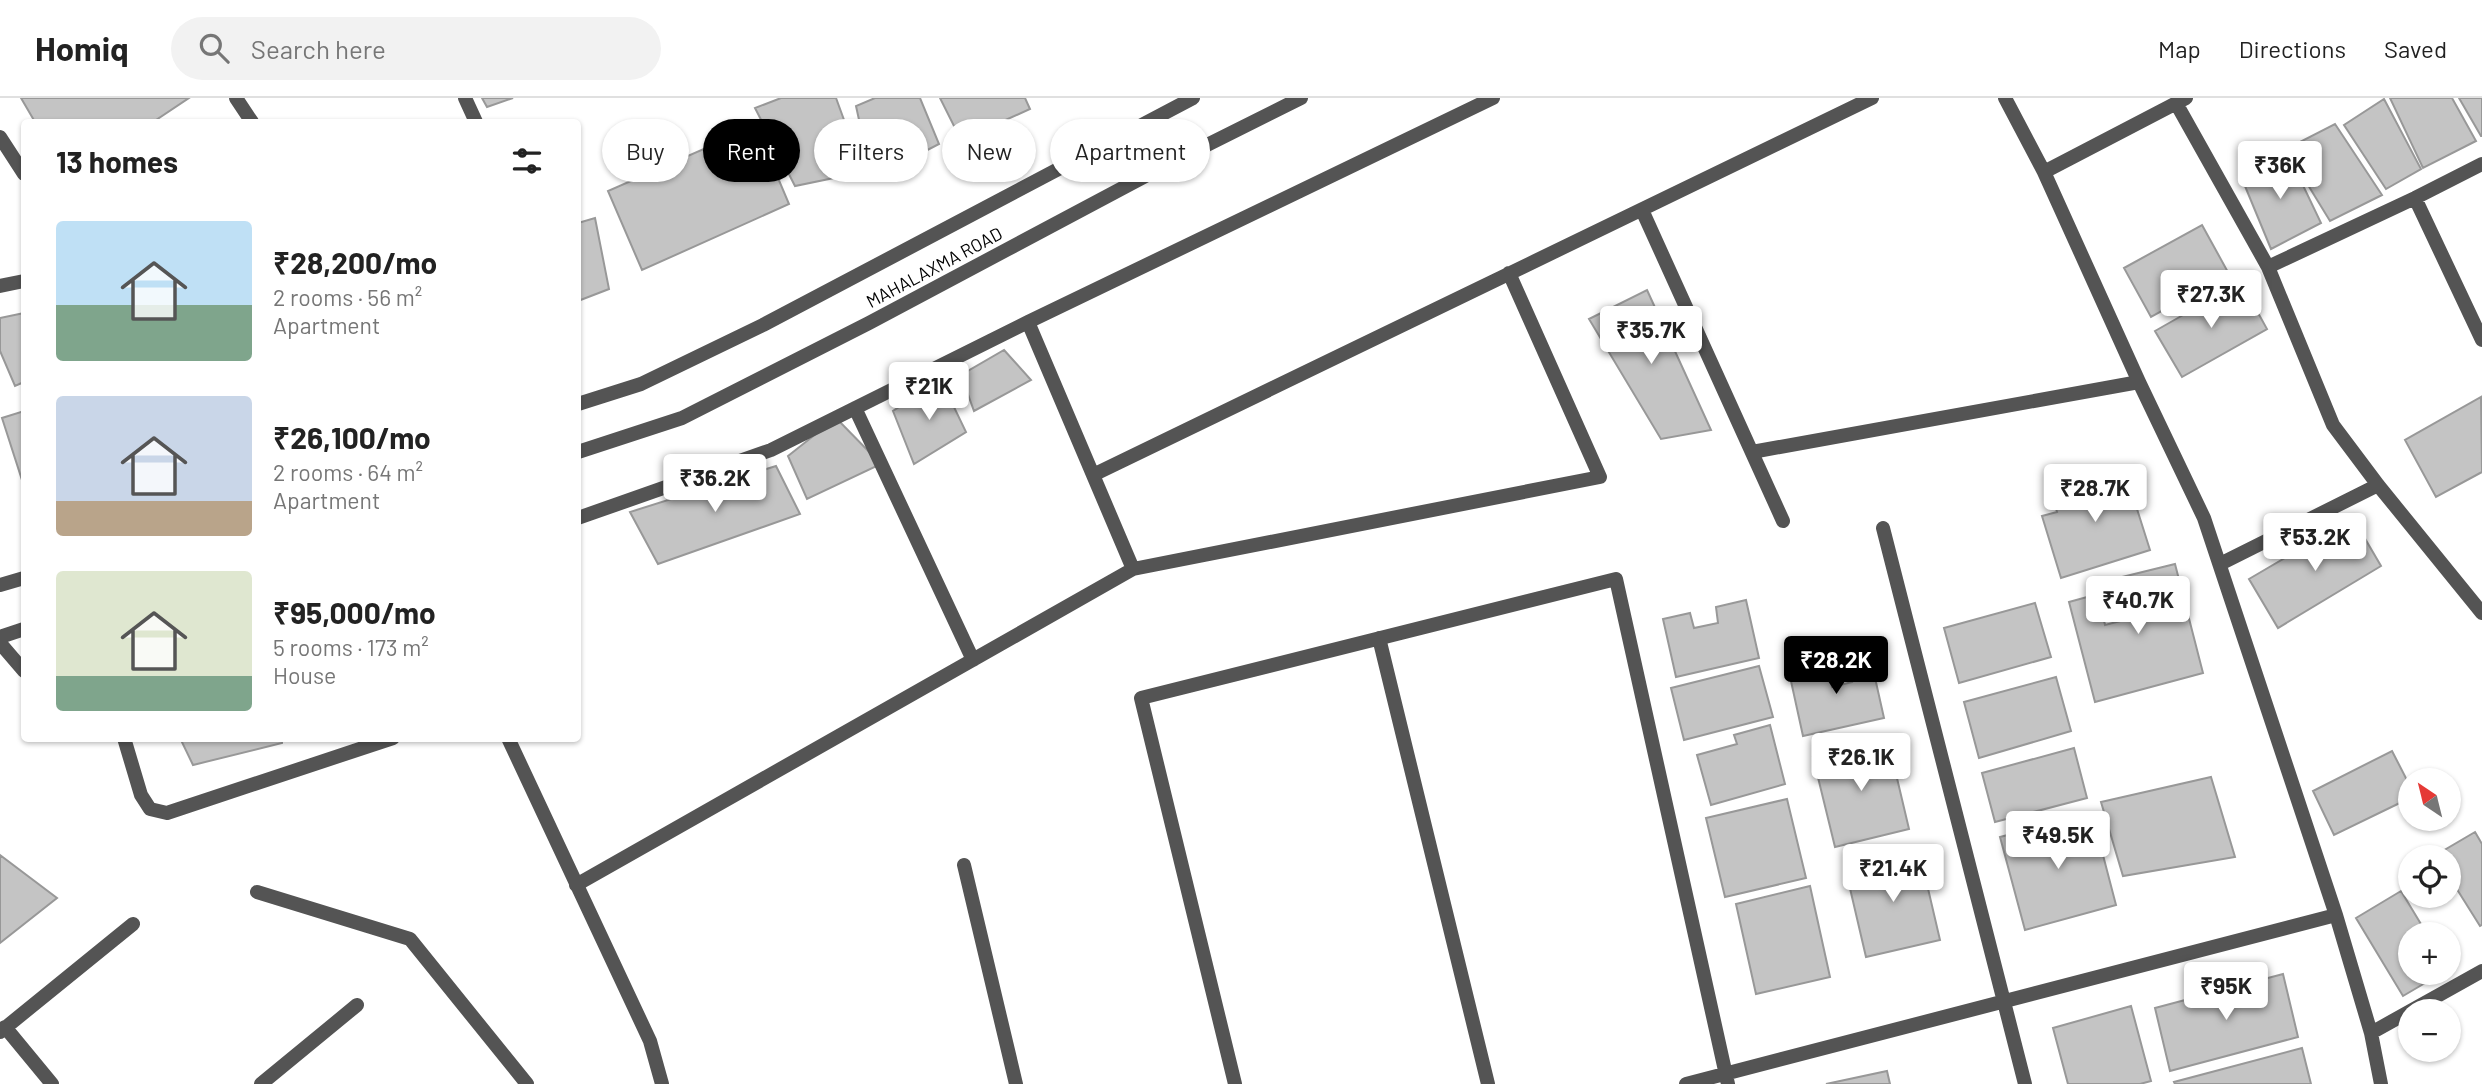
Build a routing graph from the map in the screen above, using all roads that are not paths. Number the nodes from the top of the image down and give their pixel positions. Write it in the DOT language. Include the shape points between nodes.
graph roads {
  1 [pos="236,98"];
  2 [pos="465,98"];
  3 [pos="1193,98"];
  4 [pos="1301,98"];
  5 [pos="1493,98"];
  6 [pos="1872,98"];
  7 [pos="2005,98"];
  8 [pos="2181,100"];
  9 [pos="250,119"];
  10 [pos="475,119"];
  11 [pos="0,137"];
  12 [pos="2482,164"];
  13 [pos="21,169"];
  14 [pos="2044,172"];
  15 [pos="2415,198"];
  16 [pos="1642,209"];
  17 [pos="2268,267"];
  18 [pos="1509,274"];
  19 [pos="21,282"];
  20 [pos="0,286"];
  21 [pos="1028,322"];
  22 [pos="2482,340"];
  23 [pos="2139,382"];
  24 [pos="581,403"];
  25 [pos="855,408"];
  26 [pos="581,451"];
  27 [pos="1752,452"];
  28 [pos="1093,475"];
  29 [pos="2378,485"];
  30 [pos="581,517"];
  31 [pos="1783,521"];
  32 [pos="1883,528"];
  33 [pos="2220,564"];
  34 [pos="1133,569"];
  35 [pos="21,579"];
  36 [pos="0,585"];
  37 [pos="2482,613"];
  38 [pos="21,630"];
  39 [pos="0,637"];
  40 [pos="1379,638"];
  41 [pos="0,643"];
  42 [pos="973,660"];
  43 [pos="21,668"];
  44 [pos="125,742"];
  45 [pos="381,742"];
  46 [pos="510,742"];
  47 [pos="964,865"];
  48 [pos="576,885"];
  49 [pos="257,892"];
  50 [pos="2336,915"];
  51 [pos="133,924"];
  52 [pos="2482,971"];
  53 [pos="2004,1001"];
  54 [pos="357,1005"];
  55 [pos="3,1030"];
  56 [pos="2371,1033"];
  57 [pos="1727,1079"];
  58 [pos="52,1084"];
  59 [pos="261,1084"];
  60 [pos="527,1084"];
  61 [pos="662,1084"];
  62 [pos="1016,1084"];
  63 [pos="1235,1084"];
  64 [pos="1488,1084"];
  65 [pos="1686,1084"];
  66 [pos="2025,1084"];
  67 [pos="2381,1084"];
  1 -- 9 [label="street"];
  2 -- 10 [label="street"];
  3 -- 24 [label="street, MAHALAXMA ROAD" via="764,325 641,384"];
  4 -- 26 [label="street, MAHALAXMA ROAD" via="682,418"];
  5 -- 21 [label="street"];
  6 -- 16 [label="street"];
  7 -- 14 [label="street"];
  8 -- 14 [label="street"];
  8 -- 17 [label="street"];
  11 -- 13 [label="street"];
  12 -- 15 [label="street"];
  14 -- 23 [label="street"];
  15 -- 17 [label="street"];
  15 -- 22 [label="street"];
  16 -- 18 [label="street"];
  16 -- 27 [label="street"];
  17 -- 29 [label="street" via="2333,425"];
  18 -- 28 [label="street"];
  18 -- 34 [label="street" via="1600,477"];
  19 -- 20 [label="street"];
  21 -- 25 [label="street"];
  21 -- 28 [label="street"];
  23 -- 27 [label="street"];
  23 -- 33 [label="street" via="2204,518"];
  25 -- 30 [label="street" via="771,450"];
  25 -- 42 [label="street"];
  27 -- 31 [label="street"];
  28 -- 34 [label="street"];
  29 -- 33 [label="street"];
  29 -- 37 [label="street"];
  32 -- 53 [label="street"];
  33 -- 50 [label="street"];
  34 -- 42 [label="street"];
  35 -- 36 [label="street"];
  38 -- 39 [label="street"];
  40 -- 57 [label="street" via="1616,579"];
  40 -- 63 [label="street" via="1140,698"];
  40 -- 64 [label="street"];
  41 -- 43 [label="street"];
  42 -- 48 [label="street"];
  44 -- 45 [label="street" via="141,795 150,809 167,813"];
  46 -- 48 [label="street"];
  47 -- 62 [label="street"];
  48 -- 61 [label="street" via="650,1041"];
  49 -- 60 [label="street" via="410,939"];
  50 -- 53 [label="street"];
  50 -- 56 [label="street"];
  51 -- 55 [label="street"];
  52 -- 56 [label="street"];
  53 -- 57 [label="street"];
  53 -- 66 [label="street"];
  54 -- 59 [label="street"];
  55 -- 58 [label="street"];
  56 -- 67 [label="street"];
  57 -- 65 [label="street"];
}
